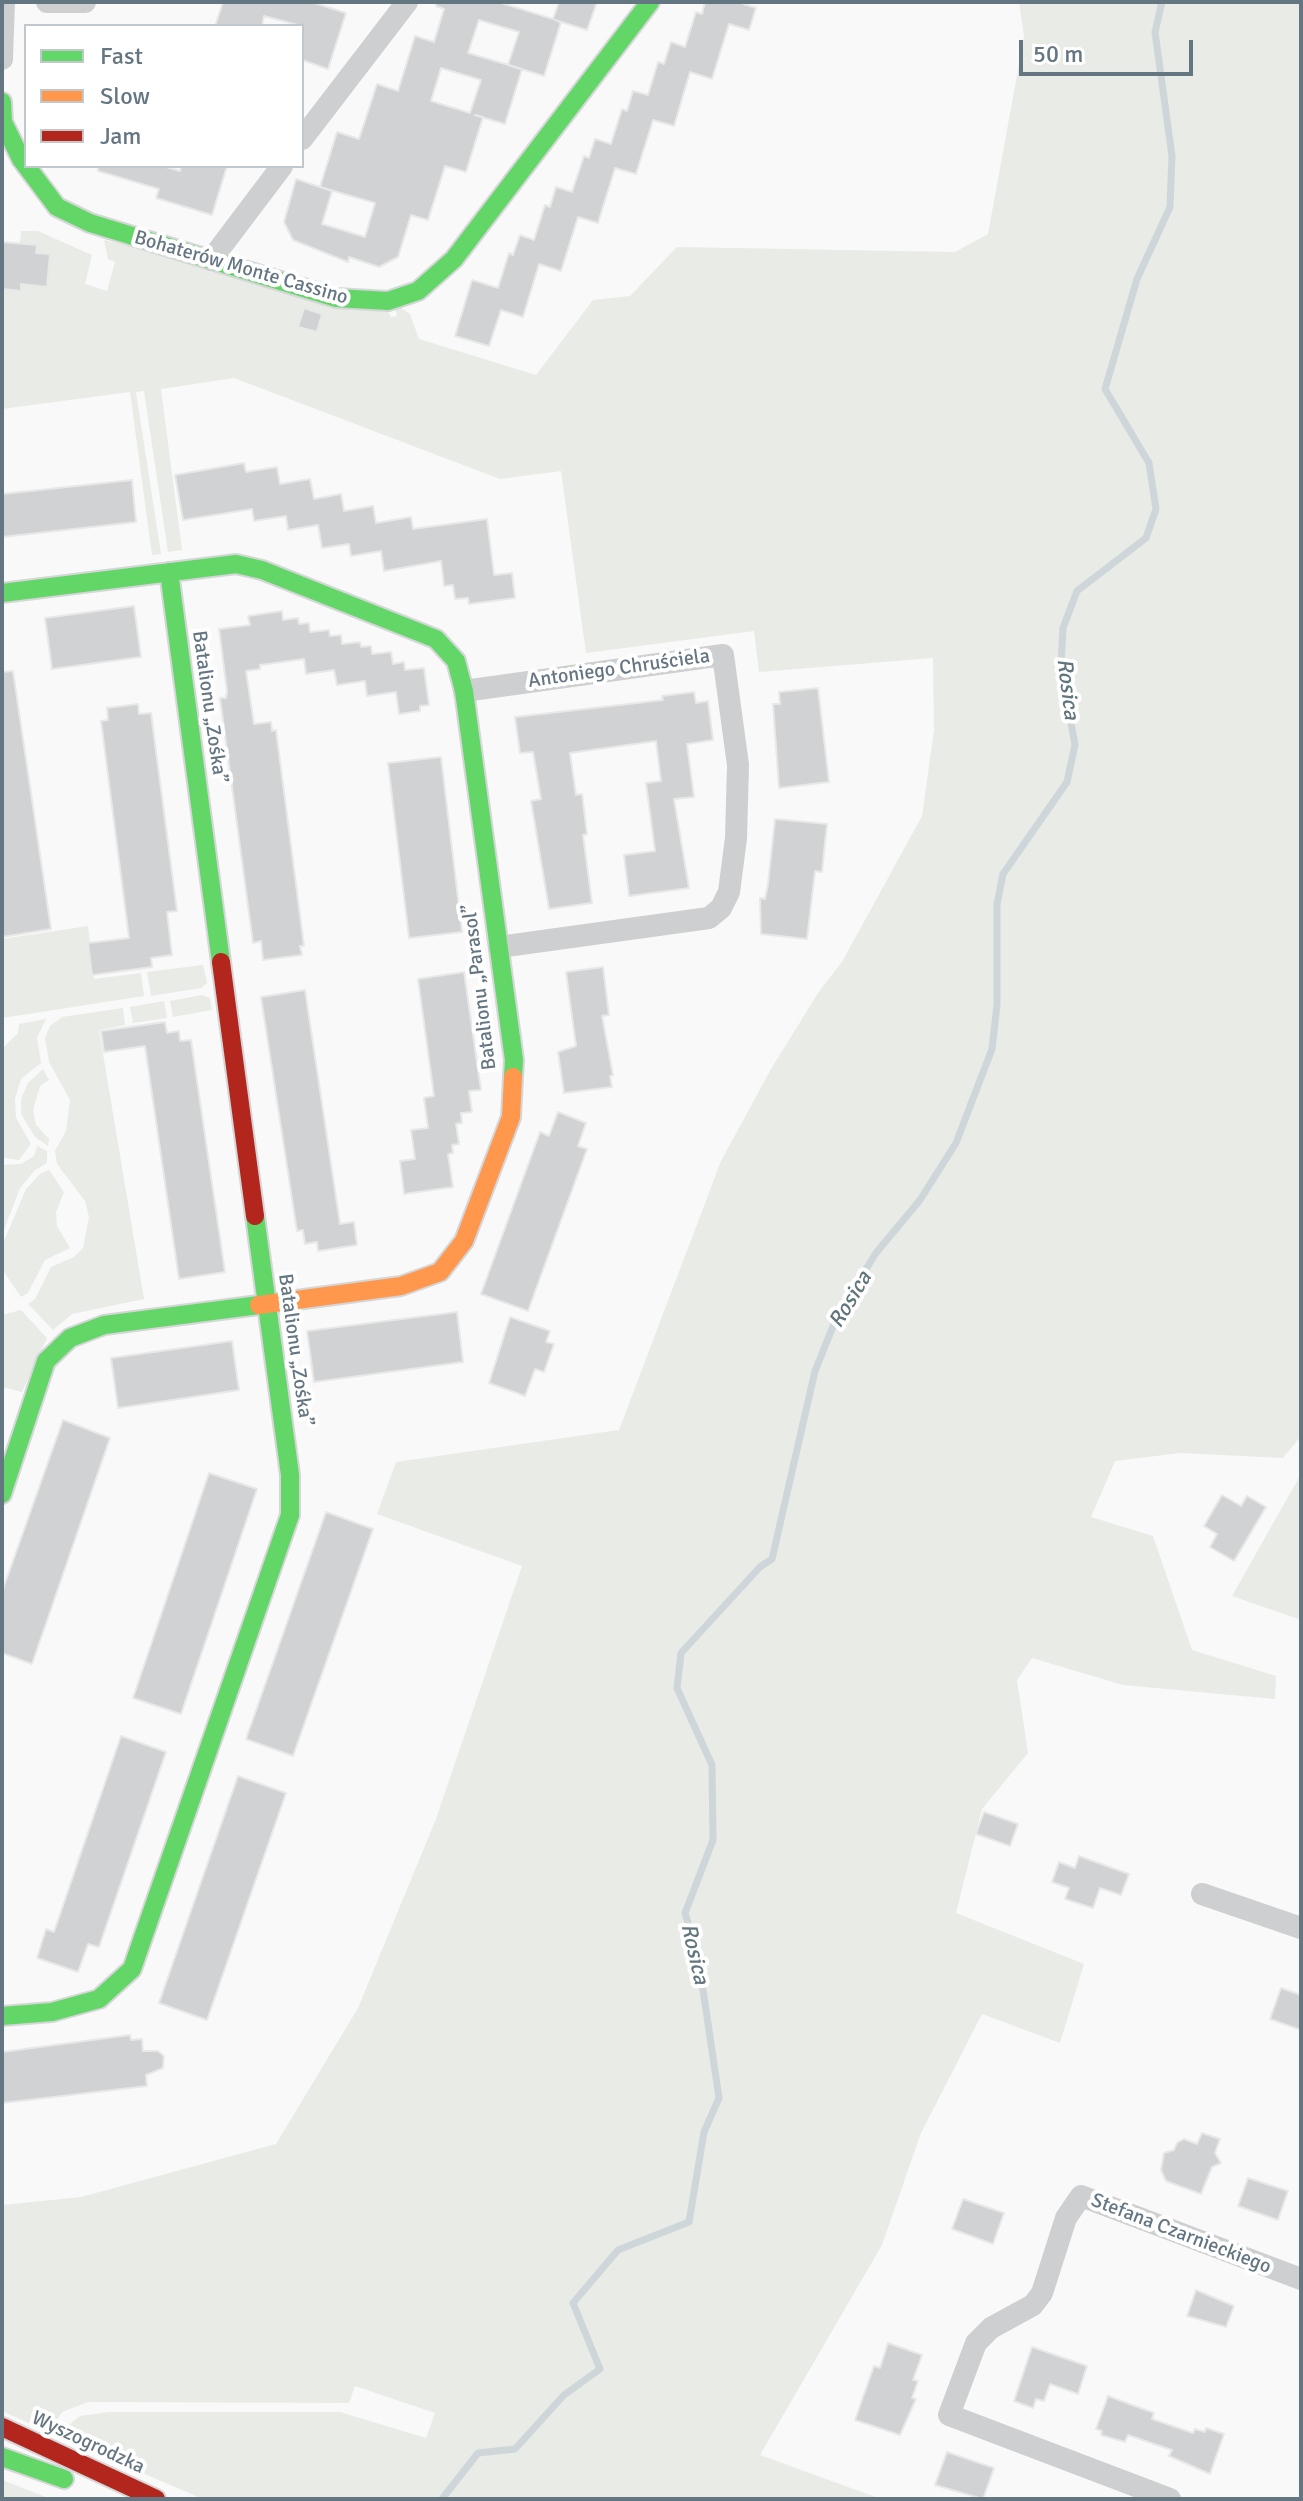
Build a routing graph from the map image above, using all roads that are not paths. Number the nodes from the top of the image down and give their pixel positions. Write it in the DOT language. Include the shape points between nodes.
graph roads {
  1 [pos="4,2"];
  2 [pos="47,2"];
  3 [pos="85,2"];
  4 [pos="407,2"];
  5 [pos="650,2"];
  6 [pos="2,59"];
  7 [pos="2,102"];
  8 [pos="304,136"];
  9 [pos="24,163"];
  10 [pos="28,168"];
  11 [pos="280,168"];
  12 [pos="211,260"];
  13 [pos="169,572"];
  14 [pos="2,593"];
  15 [pos="464,691"];
  16 [pos="499,947"];
  17 [pos="266,1305"];
  18 [pos="2,1494"];
  19 [pos="1202,1894"];
  20 [pos="1301,1928"];
  21 [pos="2,2016"];
  22 [pos="1301,2279"];
  23 [pos="2,2427"];
  24 [pos="2,2457"];
  25 [pos="123,2499"];
  26 [pos="156,2499"];
  27 [pos="1170,2499"];
  1 -- 6 [label="street"];
  2 -- 3 [label="street"];
  4 -- 8 [label="street"];
  5 -- 12 [label="street, Bohaterów Monte Cassino" via="454,259 418,291 388,301 344,300"];
  7 -- 9 [label="street, Bohaterów Monte Cassino" via="3,122"];
  10 -- 12 [label="street, Bohaterów Monte Cassino" via="57,207 90,223"];
  11 -- 12 [label="street"];
  13 -- 14 [label="street, Batalionu „Parasol”"];
  13 -- 15 [label="street, Batalionu „Parasol”" via="249,566 425,632 451,653"];
  13 -- 17 [label="street, Batalionu „Zośka”"];
  15 -- 16 [label="street, Batalionu „Parasol”"];
  15 -- 16 [label="street, Antoniego Chruściela" via="723,655 738,765 736,838 729,892 721,908 709,918"];
  16 -- 17 [label="street, Batalionu „Parasol”" via="514,1060 511,1117 464,1241 440,1272 401,1286"];
  17 -- 18 [label="street, Batalionu „Parasol”" via="104,1325 70,1338 46,1361"];
  17 -- 21 [label="street, Batalionu „Zośka”" via="290,1475 290,1515 132,1969 99,1999 52,2012"];
  19 -- 20 [label="street"];
  22 -- 27 [label="street, Stefana Czarnieckiego" via="1081,2196 1066,2218 1042,2293 1033,2305 991,2328 976,2343 949,2415"];
  23 -- 26 [label="street, Wyszogrodzka"];
  24 -- 25 [label="street, Wyszogrodzka"];
}
